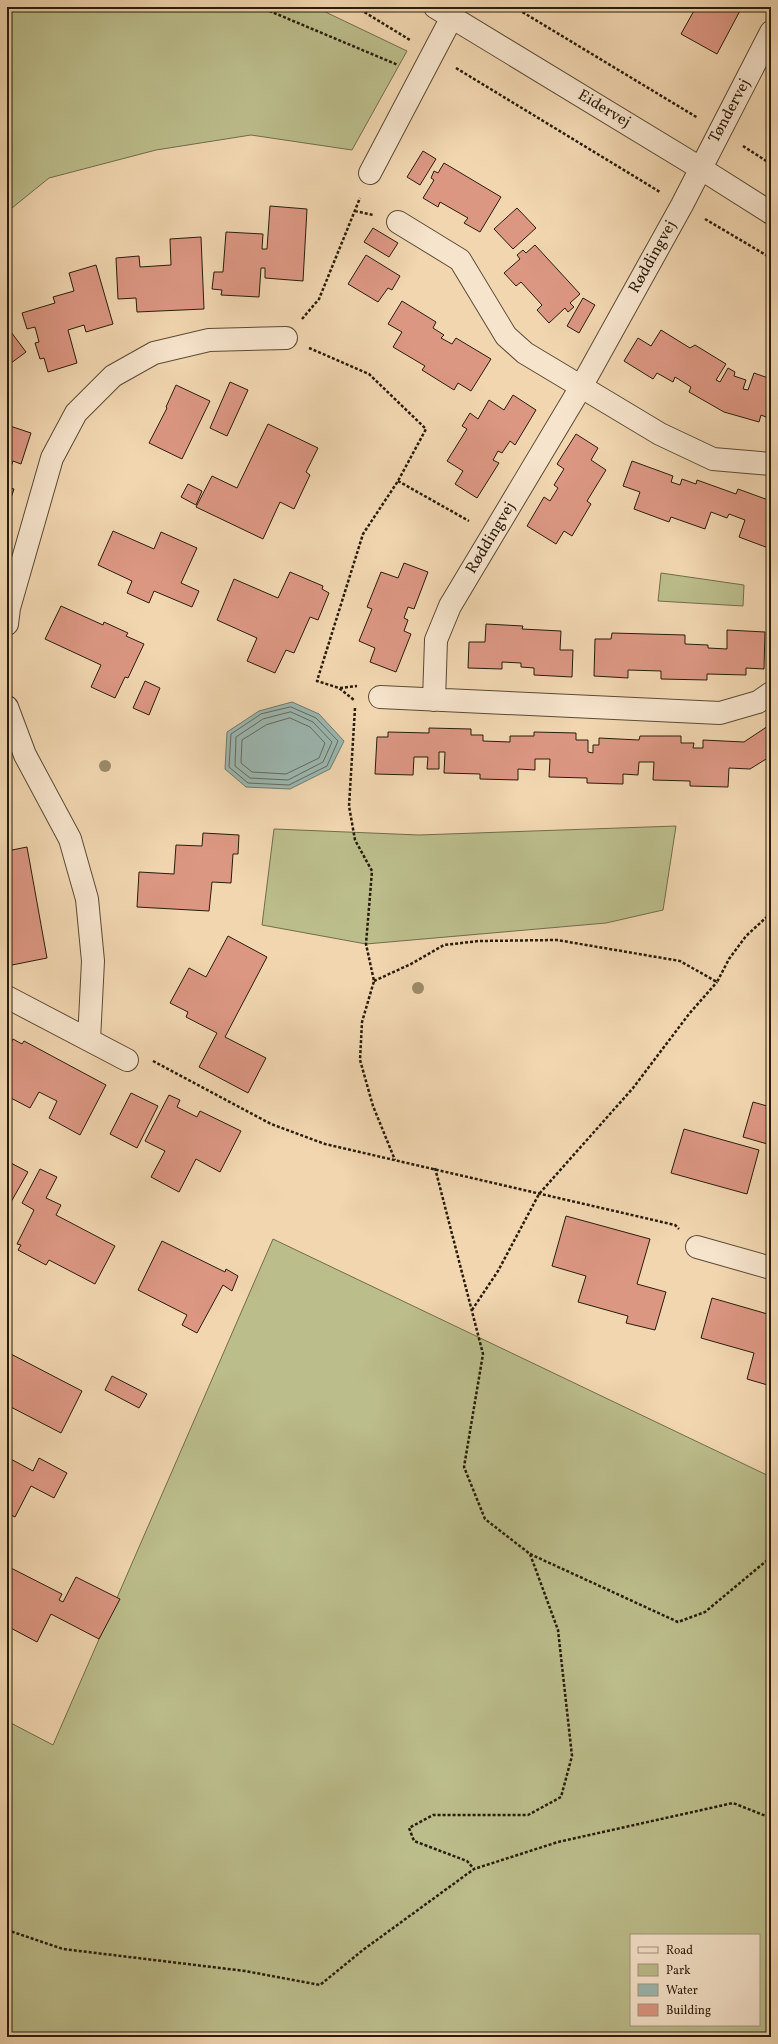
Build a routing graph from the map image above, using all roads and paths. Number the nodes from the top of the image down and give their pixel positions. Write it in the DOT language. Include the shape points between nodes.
graph roads {
  1 [pos="260,7"];
  2 [pos="356,7"];
  3 [pos="514,7"];
  4 [pos="443,12"];
  5 [pos="771,32"];
  6 [pos="432,54"];
  7 [pos="421,75"];
  8 [pos="719,131"];
  9 [pos="771,164"];
  10 [pos="700,168"];
  11 [pos="370,173"];
  12 [pos="682,205"];
  13 [pos="771,213"];
  14 [pos="398,222"];
  15 [pos="771,258"];
  16 [pos="286,338"];
  17 [pos="581,387"];
  18 [pos="771,464"];
  19 [pos="398,481"];
  20 [pos="493,534"];
  21 [pos="7,624"];
  22 [pos="771,693"];
  23 [pos="380,697"];
  24 [pos="434,700"];
  25 [pos="7,706"];
  26 [pos="771,913"];
  27 [pos="374,981"];
  28 [pos="717,982"];
  29 [pos="7,997"];
  30 [pos="89,1040"];
  31 [pos="127,1060"];
  32 [pos="435,1168"];
  33 [pos="539,1194"];
  34 [pos="697,1247"];
  35 [pos="771,1268"];
  36 [pos="472,1310"];
  37 [pos="530,1554"];
  38 [pos="771,1557"];
  39 [pos="771,1818"];
  40 [pos="474,1869"];
  41 [pos="7,1930"];
  1 -- 7 [label="path"];
  2 -- 6 [label="path"];
  3 -- 8 [label="path"];
  4 -- 6 [label="street"];
  4 -- 10 [label="street, Eidervej"];
  5 -- 8 [label="street, Tøndervej"];
  6 -- 7 [label="street"];
  6 -- 12 [label="path"];
  7 -- 11 [label="street"];
  8 -- 9 [label="path"];
  8 -- 10 [label="street, Tøndervej"];
  10 -- 12 [label="street, Røddingvej"];
  10 -- 13 [label="street, Eidervej"];
  11 -- 16 [label="path" via="319,299"];
  12 -- 15 [label="path"];
  12 -- 17 [label="street, Røddingvej"];
  14 -- 17 [label="street" via="460,260 506,336 524,353"];
  16 -- 21 [label="street" via="209,340 154,353 113,376 92,397 76,414 52,458 9,608"];
  17 -- 18 [label="street" via="660,434 713,459"];
  17 -- 20 [label="street, Røddingvej"];
  19 -- 20 [label="path"];
  20 -- 24 [label="street, Røddingvej" via="450,606 436,640"];
  22 -- 24 [label="street" via="758,702 720,714"];
  23 -- 24 [label="street"];
  25 -- 30 [label="street" via="25,755 70,839 87,899 93,961"];
  26 -- 28 [label="path" via="746,936 729,959"];
  27 -- 28 [label="path" via="444,945 479,941 557,940 680,961"];
  28 -- 33 [label="path" via="689,1014 633,1088"];
  29 -- 30 [label="street"];
  30 -- 31 [label="street"];
  31 -- 32 [label="path" via="141,1055 271,1124 325,1144"];
  32 -- 33 [label="path"];
  32 -- 36 [label="path"];
  33 -- 34 [label="path" via="676,1225"];
  33 -- 36 [label="path" via="498,1272"];
  34 -- 35 [label="street"];
  36 -- 37 [label="path" via="483,1354 464,1467 486,1519"];
  37 -- 38 [label="path" via="678,1622 705,1612"];
  37 -- 40 [label="path" via="558,1630 572,1756 561,1797 528,1815 433,1815 409,1828 414,1841 467,1861"];
  39 -- 40 [label="path" via="733,1803 558,1842"];
  40 -- 41 [label="path" via="363,1950 320,1985 245,1971 64,1949"];
}
